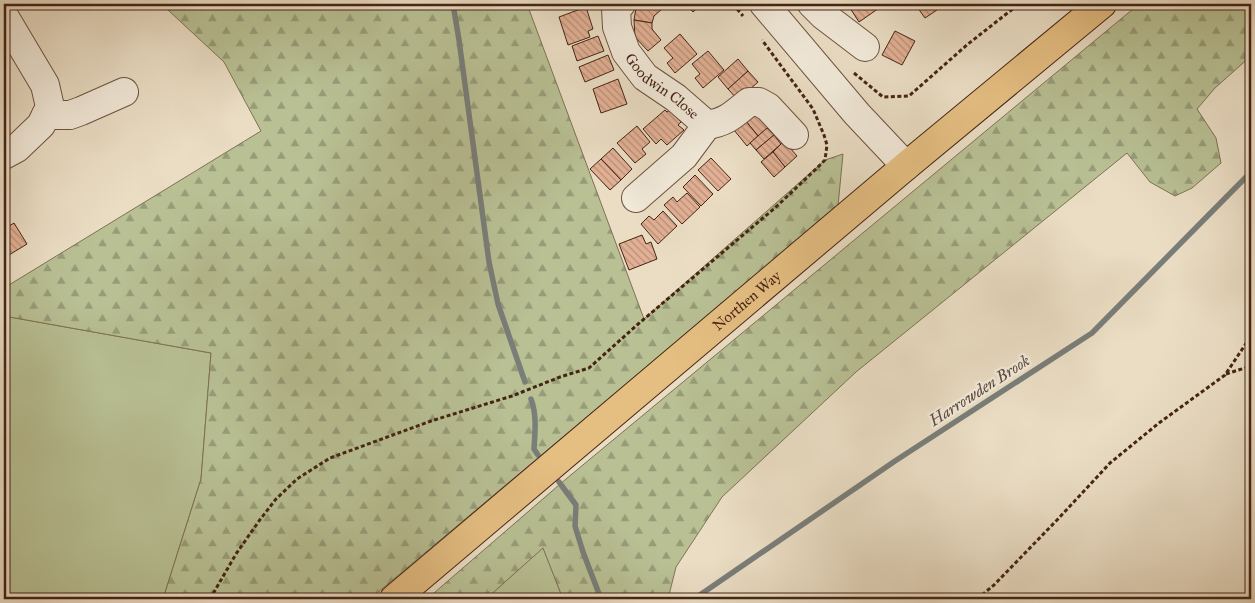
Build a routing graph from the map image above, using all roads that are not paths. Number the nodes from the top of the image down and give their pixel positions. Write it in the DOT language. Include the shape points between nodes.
graph roads {
  1 [pos="621,4"];
  2 [pos="812,4"];
  3 [pos="1102,4"];
  4 [pos="754,11"];
  5 [pos="4,16"];
  6 [pos="865,47"];
  7 [pos="124,92"];
  8 [pos="46,115"];
  9 [pos="707,125"];
  10 [pos="794,135"];
  11 [pos="4,155"];
  12 [pos="906,166"];
  13 [pos="636,198"];
  14 [pos="394,599"];
  1 -- 9 [label="street, Goodwin Close" via="616,8 617,27 626,52 645,77"];
  2 -- 6 [label="street"];
  3 -- 12 [label="main road, Northen Way"];
  4 -- 12 [label="street"];
  5 -- 8 [label="street" via="45,85 50,107"];
  7 -- 8 [label="street" via="70,115"];
  8 -- 11 [label="street" via="41,125"];
  9 -- 10 [label="street" via="726,120 749,102 759,102 768,107"];
  9 -- 13 [label="street, Goodwin Close" via="684,156"];
  12 -- 14 [label="main road, Northen Way"];
}
